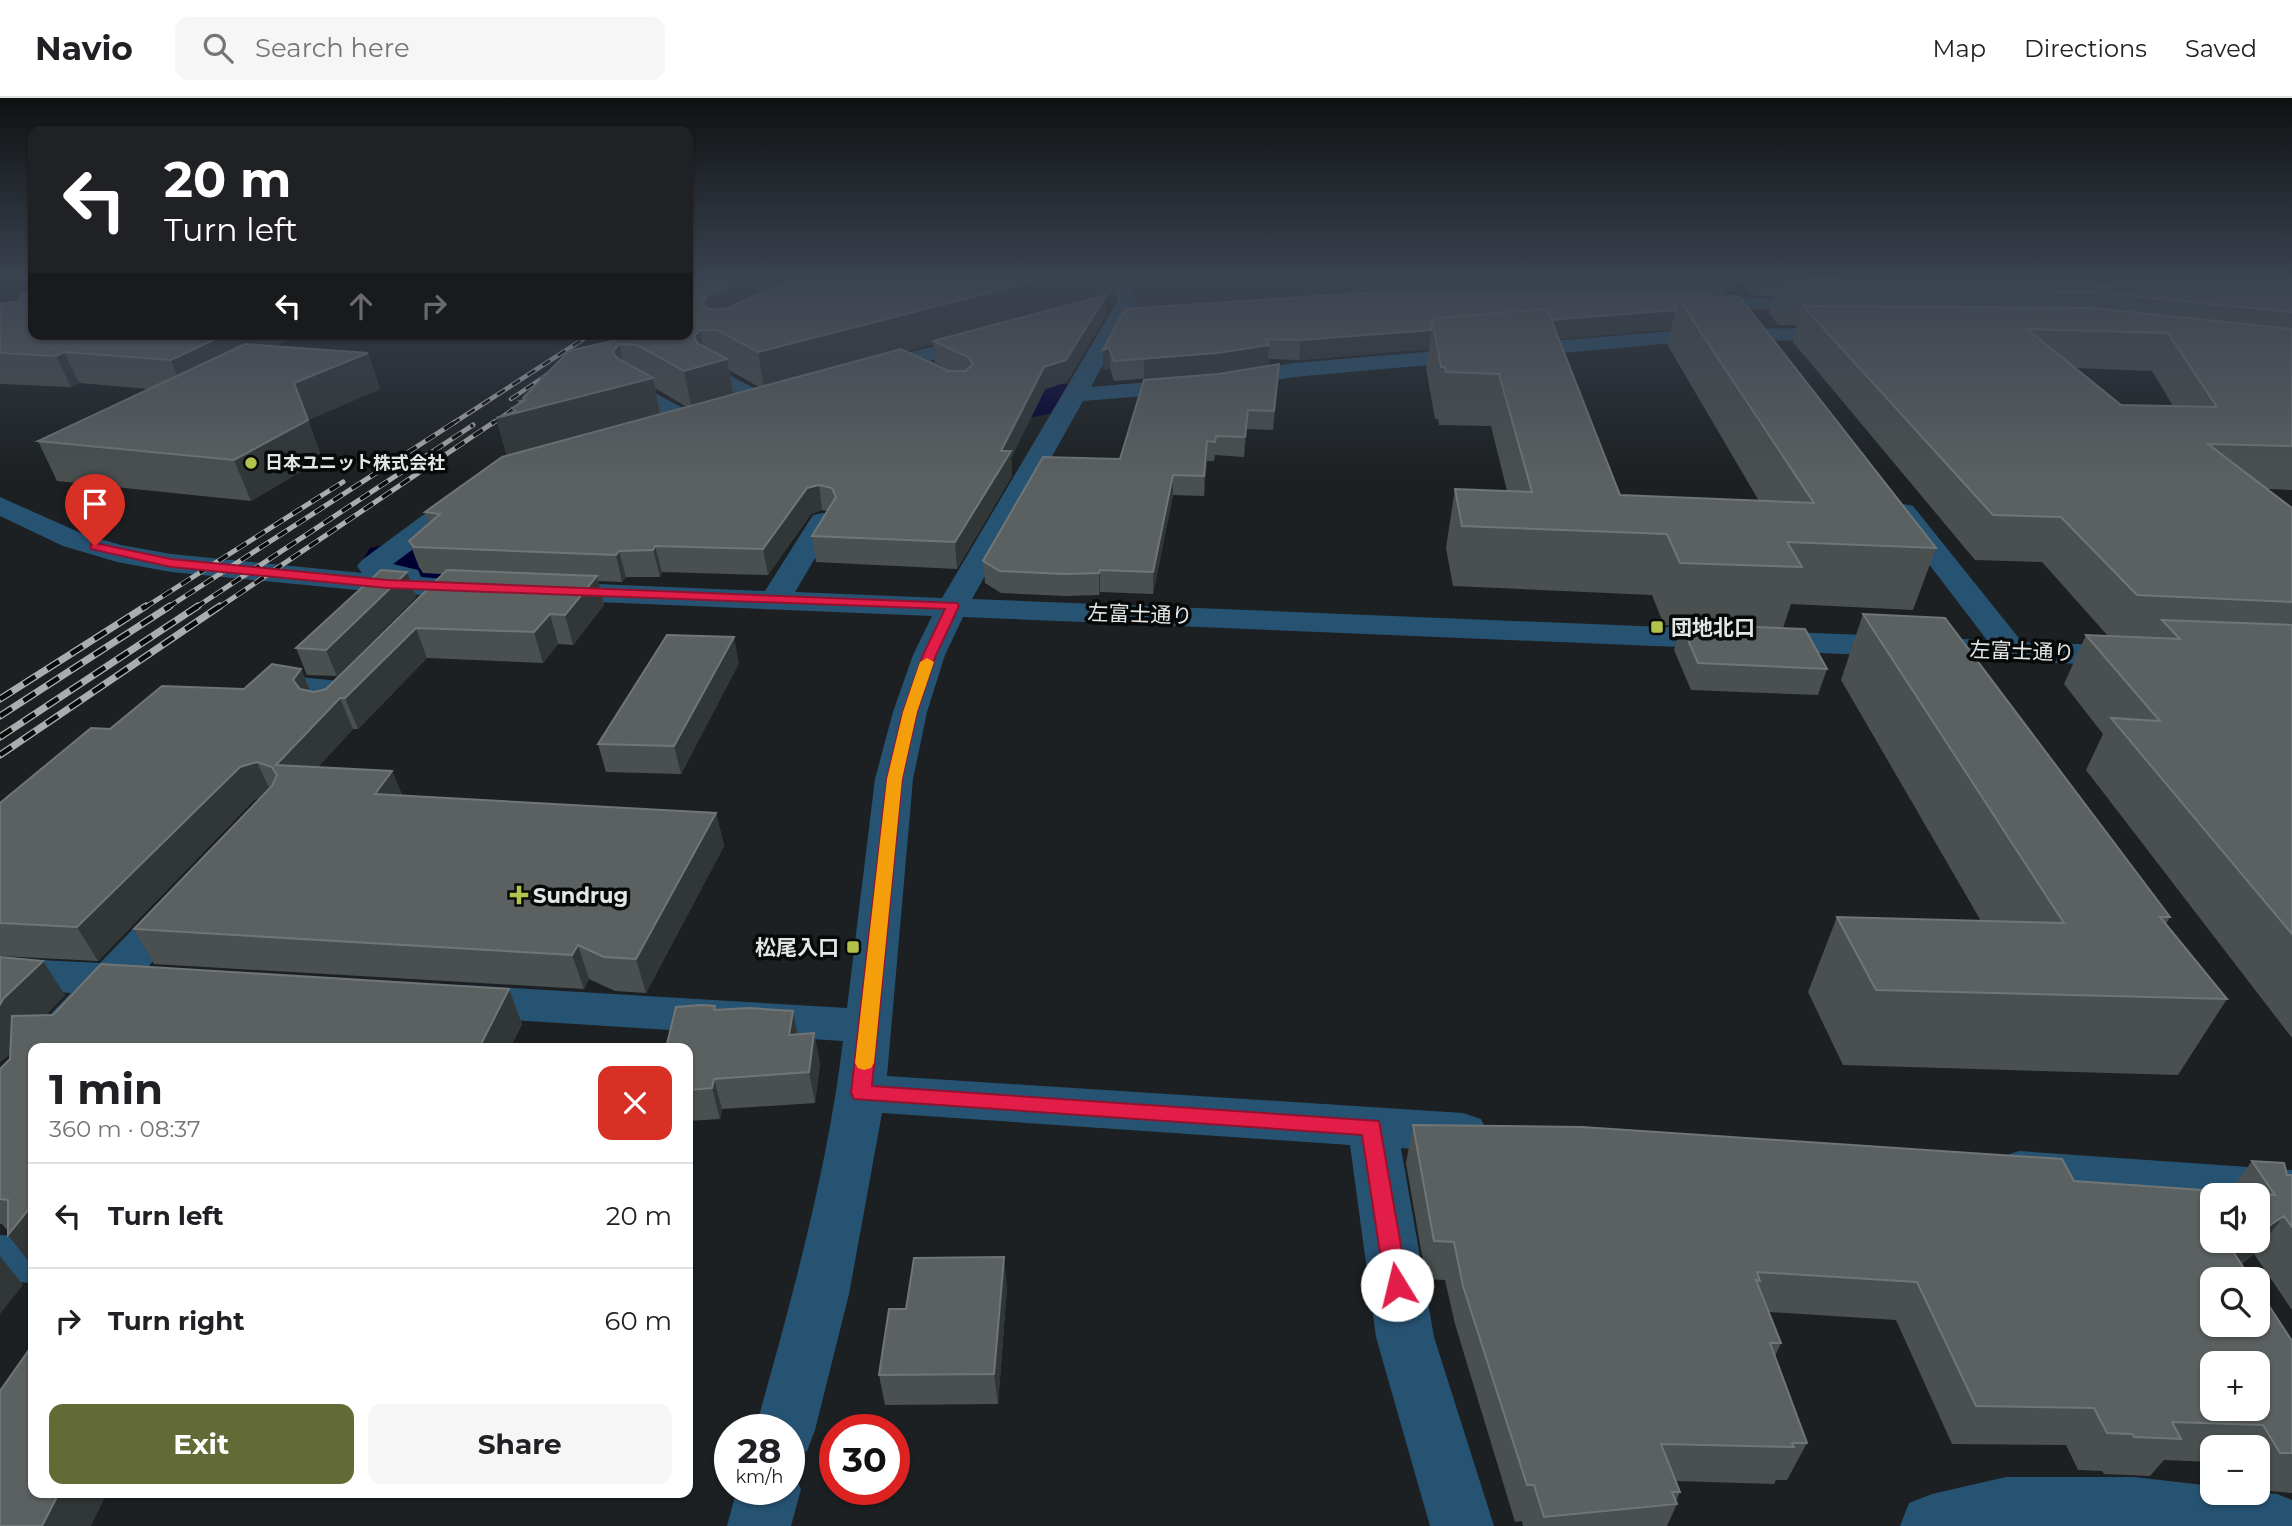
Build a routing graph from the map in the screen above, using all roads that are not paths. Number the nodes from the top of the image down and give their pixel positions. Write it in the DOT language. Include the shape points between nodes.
graph roads {
  1 [pos="962,345"];
  2 [pos="1103,345"];
  3 [pos="1295,345"];
  4 [pos="1585,345"];
  5 [pos="904,360"];
  6 [pos="1294,370"];
  7 [pos="715,375"];
  8 [pos="852,375"];
  9 [pos="938,376"];
  10 [pos="636,390"];
  11 [pos="786,393"];
  12 [pos="1075,395"];
  13 [pos="760,400"];
  14 [pos="687,420"];
  15 [pos="660,428"];
  16 [pos="491,478"];
  17 [pos="1884,488"];
  18 [pos="0,505"];
  19 [pos="823,521"];
  20 [pos="432,596"];
  21 [pos="776,598"];
  22 [pos="953,606"];
  23 [pos="2012,651"];
  24 [pos="2158,657"];
  25 [pos="300,687"];
  26 [pos="346,691"];
  27 [pos="205,879"];
  28 [pos="0,973"];
  29 [pos="112,979"];
  30 [pos="180,984"];
  31 [pos="428,999"];
  32 [pos="869,1026"];
  33 [pos="51,1043"];
  34 [pos="861,1093"];
  35 [pos="1372,1127"];
  36 [pos="1511,1137"];
  37 [pos="1971,1169"];
  38 [pos="2292,1191"];
  39 [pos="0,1258"];
  40 [pos="28,1260"];
  41 [pos="789,1414"];
  42 [pos="765,1505"];
  43 [pos="759,1526"];
  44 [pos="1462,1526"];
  45 [pos="1932,1526"];
  46 [pos="2277,1526"];
  1 -- 5 [label="street"];
  2 -- 12 [label="street"];
  3 -- 6 [label="street"];
  4 -- 6 [label="street"];
  5 -- 8 [label="street"];
  5 -- 9 [label="street"];
  6 -- 12 [label="street" via="1217,383"];
  7 -- 13 [label="street"];
  10 -- 14 [label="street"];
  11 -- 13 [label="street"];
  12 -- 22 [label="street"];
  13 -- 14 [label="street"];
  14 -- 15 [label="street"];
  16 -- 20 [label="street" via="372,566 424,578"];
  17 -- 23 [label="street"];
  18 -- 20 [label="street, 左富士通り" via="73,540 117,553"];
  19 -- 21 [label="street"];
  20 -- 21 [label="street, 左富士通り"];
  21 -- 22 [label="street, 左富士通り"];
  22 -- 23 [label="street, 左富士通り"];
  22 -- 32 [label="street" via="929,655 894,779"];
  23 -- 24 [label="street, 左富士通り"];
  25 -- 26 [label="street"];
  27 -- 29 [label="street"];
  28 -- 29 [label="street"];
  29 -- 30 [label="street"];
  29 -- 33 [label="street"];
  31 -- 32 [label="street"];
  32 -- 34 [label="street"];
  34 -- 35 [label="street"];
  34 -- 41 [label="street" via="821,1294"];
  35 -- 36 [label="street"];
  35 -- 44 [label="street" via="1405,1337"];
  37 -- 38 [label="street"];
  39 -- 40 [label="street"];
  42 -- 43 [label="street"];
  45 -- 46 [label="street" via="2006,1509 2134,1509"];
}
